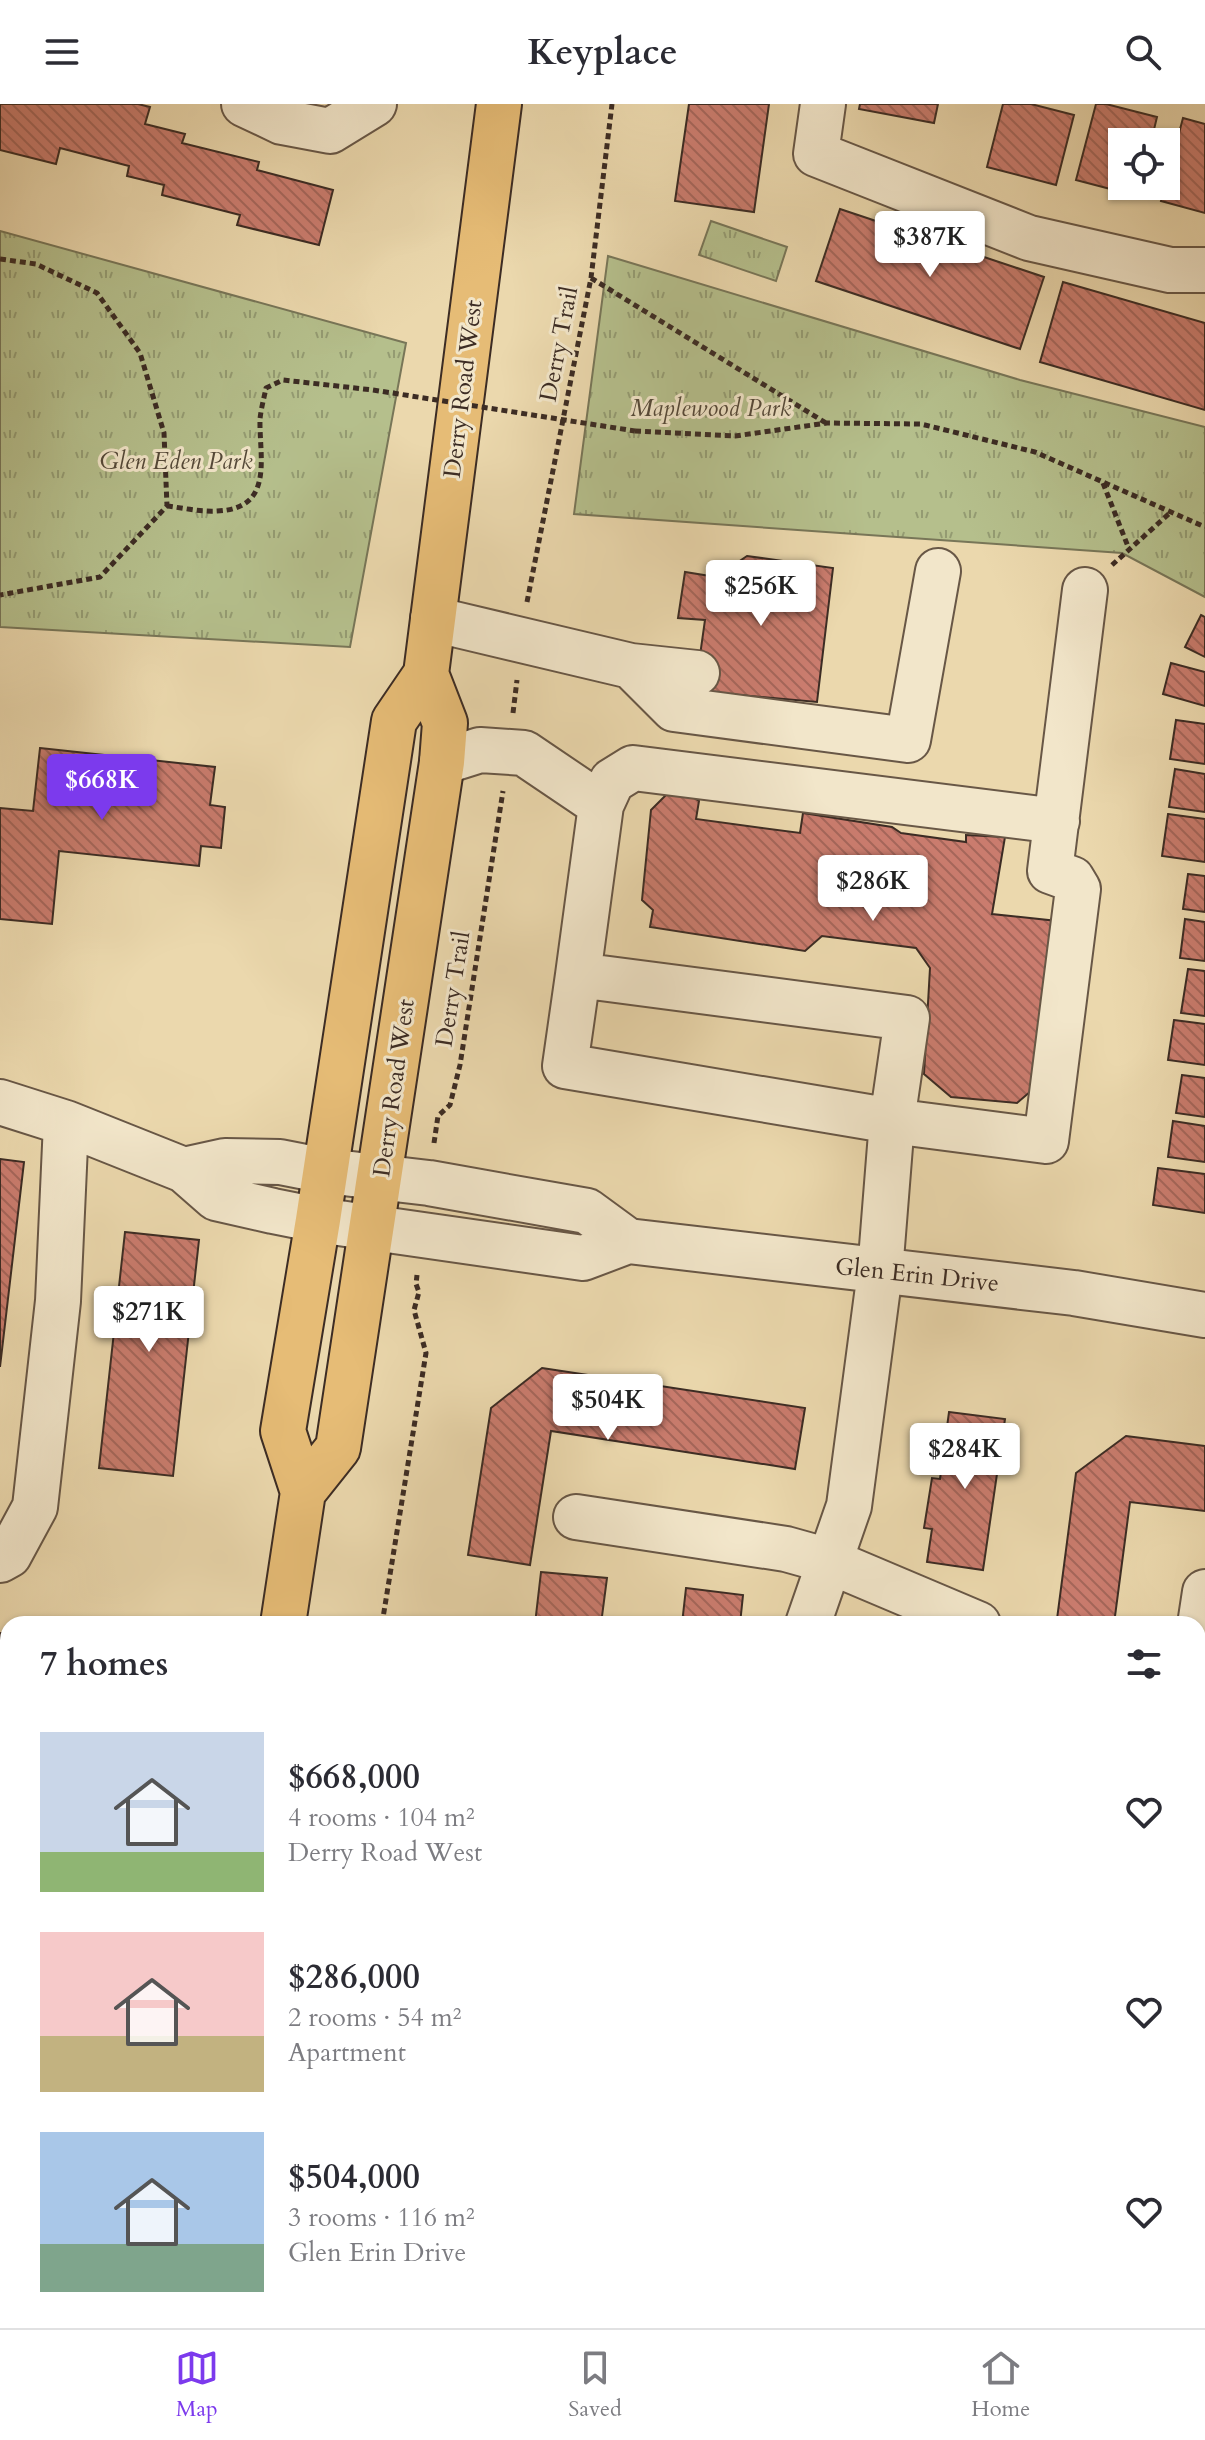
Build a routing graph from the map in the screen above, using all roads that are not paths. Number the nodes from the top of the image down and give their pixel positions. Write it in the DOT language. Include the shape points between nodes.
graph roads {
  1 [pos="244,104"];
  2 [pos="374,104"];
  3 [pos="499,104"];
  4 [pos="823,104"];
  5 [pos="1205,270"];
  6 [pos="938,571"];
  7 [pos="1085,590"];
  8 [pos="433,619"];
  9 [pos="631,666"];
  10 [pos="697,673"];
  11 [pos="426,674"];
  12 [pos="442,762"];
  13 [pos="601,805"];
  14 [pos="1057,821"];
  15 [pos="578,975"];
  16 [pos="0,1102"];
  17 [pos="892,1121"];
  18 [pos="66,1123"];
  19 [pos="184,1170"];
  20 [pos="326,1171"];
  21 [pos="381,1177"];
  22 [pos="318,1220"];
  23 [pos="373,1228"];
  24 [pos="628,1241"];
  25 [pos="880,1272"];
  26 [pos="1205,1315"];
  27 [pos="303,1492"];
  28 [pos="576,1517"];
  29 [pos="0,1560"];
  30 [pos="829,1561"];
  31 [pos="1205,1592"];
  32 [pos="284,1616"];
  33 [pos="811,1616"];
  34 [pos="959,1616"];
  35 [pos="1201,1616"];
  1 -- 2 [label="street" via="282,122 330,131"];
  3 -- 8 [label="main road, Derry Road West"];
  4 -- 5 [label="street" via="816,154 1029,238 1170,270"];
  6 -- 9 [label="street" via="908,740 674,709"];
  7 -- 14 [label="street"];
  8 -- 9 [label="street"];
  8 -- 11 [label="main road, Derry Road West"];
  9 -- 10 [label="street"];
  11 -- 12 [label="main road, Derry Road West" via="445,723"];
  11 -- 20 [label="main road, Derry Road West" via="394,721"];
  12 -- 13 [label="street" via="480,750 524,753"];
  12 -- 21 [label="main road, Derry Road West"];
  13 -- 14 [label="street" via="612,781 633,768"];
  13 -- 15 [label="street"];
  14 -- 17 [label="street" via="1050,871 1072,879 1078,889 1046,1141"];
  15 -- 17 [label="street" via="565,1066"];
  15 -- 17 [label="street" via="907,1018"];
  16 -- 18 [label="street"];
  17 -- 25 [label="street"];
  18 -- 19 [label="street"];
  18 -- 29 [label="street" via="58,1301 35,1507 9,1555"];
  19 -- 20 [label="street, Glen Erin Drive" via="225,1161 280,1162"];
  19 -- 22 [label="street, Glen Erin Drive" via="216,1198"];
  20 -- 21 [label="street, Glen Erin Drive"];
  20 -- 22 [label="main road, Derry Road West"];
  21 -- 23 [label="main road, Derry Road West"];
  21 -- 24 [label="street, Glen Erin Drive" via="587,1211"];
  22 -- 23 [label="street, Glen Erin Drive"];
  22 -- 27 [label="main road, Derry Road West" via="283,1431"];
  23 -- 24 [label="street, Glen Erin Drive" via="583,1258"];
  23 -- 27 [label="main road, Derry Road West" via="338,1448"];
  24 -- 25 [label="street, Glen Erin Drive"];
  25 -- 26 [label="street, Glen Erin Drive" via="1074,1293"];
  25 -- 30 [label="street" via="849,1506"];
  27 -- 32 [label="main road, Derry Road West"];
  28 -- 30 [label="street" via="786,1549"];
  30 -- 33 [label="street"];
  30 -- 34 [label="street"];
  31 -- 35 [label="street"];
}
